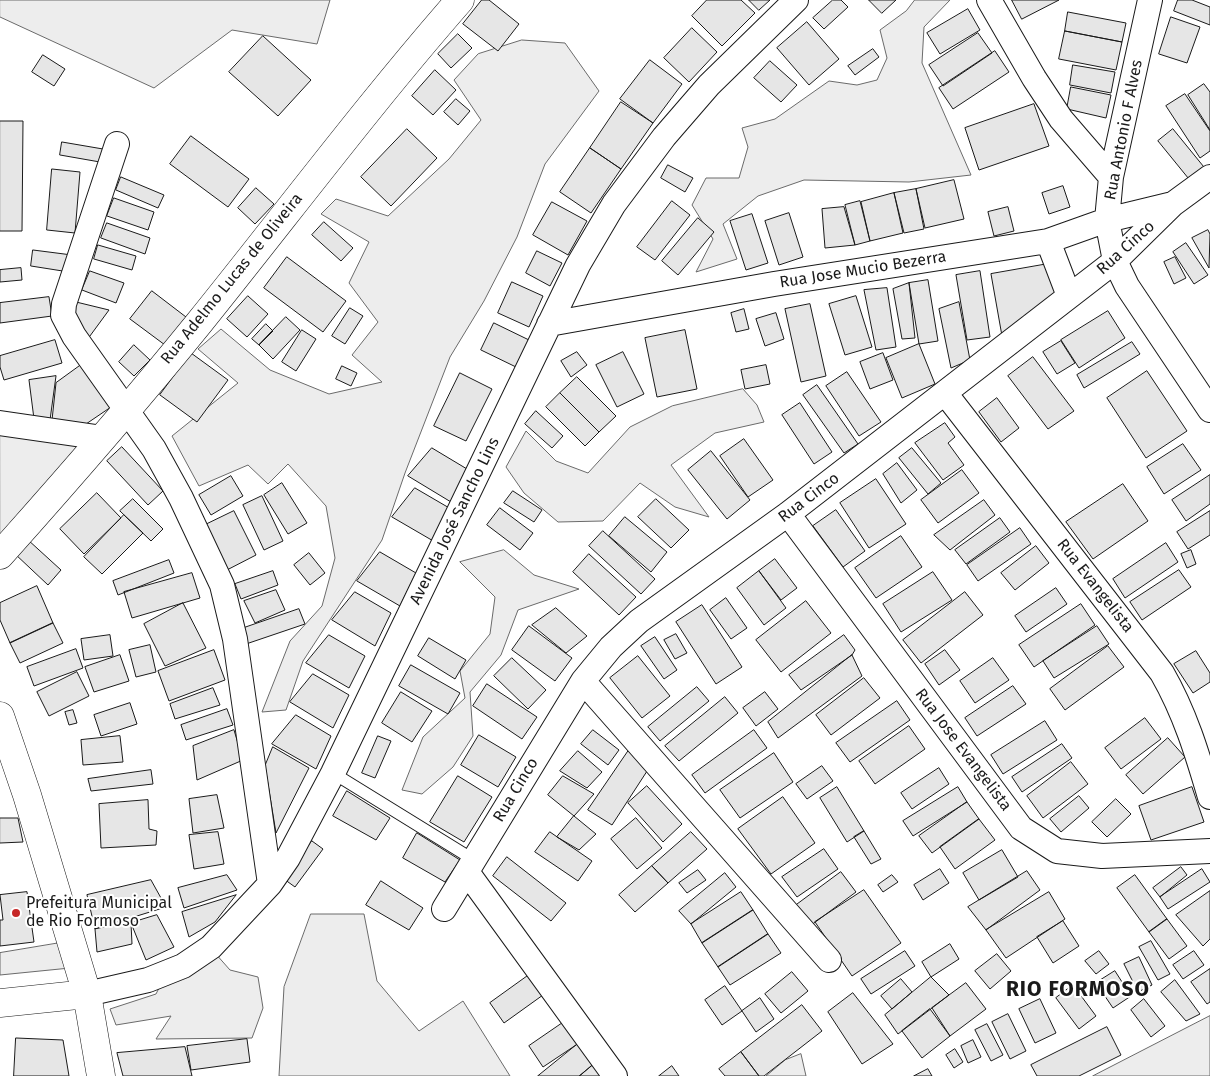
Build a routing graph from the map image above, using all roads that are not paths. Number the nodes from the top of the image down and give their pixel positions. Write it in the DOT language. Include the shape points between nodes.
graph roads {
  1 [pos="460,0"];
  2 [pos="796,0"];
  3 [pos="989,0"];
  4 [pos="1150,0"];
  5 [pos="117,144"];
  6 [pos="1111,177"];
  7 [pos="1210,177"];
  8 [pos="1173,204"];
  9 [pos="1107,220"];
  10 [pos="1048,241"];
  11 [pos="1115,261"];
  12 [pos="1068,296"];
  13 [pos="550,324"];
  14 [pos="945,394"];
  15 [pos="1210,410"];
  16 [pos="126,411"];
  17 [pos="0,423"];
  18 [pos="103,438"];
  19 [pos="788,514"];
  20 [pos="0,555"];
  21 [pos="583,681"];
  22 [pos="0,716"];
  23 [pos="333,773"];
  24 [pos="1210,797"];
  25 [pos="1210,851"];
  26 [pos="471,866"];
  27 [pos="270,884"];
  28 [pos="444,908"];
  29 [pos="829,960"];
  30 [pos="87,994"];
  31 [pos="0,1003"];
  32 [pos="101,1076"];
  33 [pos="615,1076"];
  1 -- 16 [label="street, Rua Adelmo Lucas de Oliveira" via="409,58"];
  2 -- 13 [label="street, Avenida José Sancho Lins" via="709,86 664,137 614,204 578,265"];
  3 -- 6 [label="street" via="1061,119"];
  4 -- 6 [label="street, Rua Antonio F Alves"];
  5 -- 16 [label="street" via="63,315"];
  6 -- 9 [label="street, Rua Antonio F Alves"];
  7 -- 8 [label="street, Rua Cinco"];
  8 -- 9 [label="street, Rua Jose Mucio Bezerra"];
  8 -- 11 [label="street, Rua Cinco"];
  9 -- 10 [label="street, Rua Jose Mucio Bezerra"];
  9 -- 11 [label="street, Rua Antonio F Alves"];
  10 -- 12 [label="street"];
  10 -- 13 [label="street, Rua Jose Mucio Bezerra" via="774,284"];
  11 -- 12 [label="street, Rua Cinco"];
  11 -- 15 [label="street, Rua Antonio F Alves" via="1156,333"];
  12 -- 14 [label="street, Rua Cinco"];
  13 -- 23 [label="street, Avenida José Sancho Lins"];
  14 -- 19 [label="street, Rua Cinco"];
  14 -- 24 [label="street, Rua Evangelista" via="1162,673 1193,737"];
  16 -- 18 [label="street, Rua Adelmo Lucas de Oliveira"];
  16 -- 27 [label="street" via="154,449 222,585 236,648"];
  17 -- 18 [label="street"];
  18 -- 20 [label="street, Rua Adelmo Lucas de Oliveira"];
  19 -- 21 [label="street, Rua Cinco" via="639,621 611,647"];
  19 -- 25 [label="street, Rua Jose Evangelista" via="1021,828 1057,851 1102,856"];
  21 -- 26 [label="street, Rua Cinco"];
  21 -- 29 [label="street"];
  22 -- 30 [label="street"];
  23 -- 26 [label="lane"];
  23 -- 27 [label="street, Avenida José Sancho Lins" via="288,858"];
  26 -- 28 [label="street, Rua Cinco"];
  26 -- 33 [label="street"];
  27 -- 30 [label="street, Avenida José Sancho Lins" via="211,947 183,966 148,980"];
  30 -- 31 [label="street"];
  30 -- 32 [label="street"];
}
